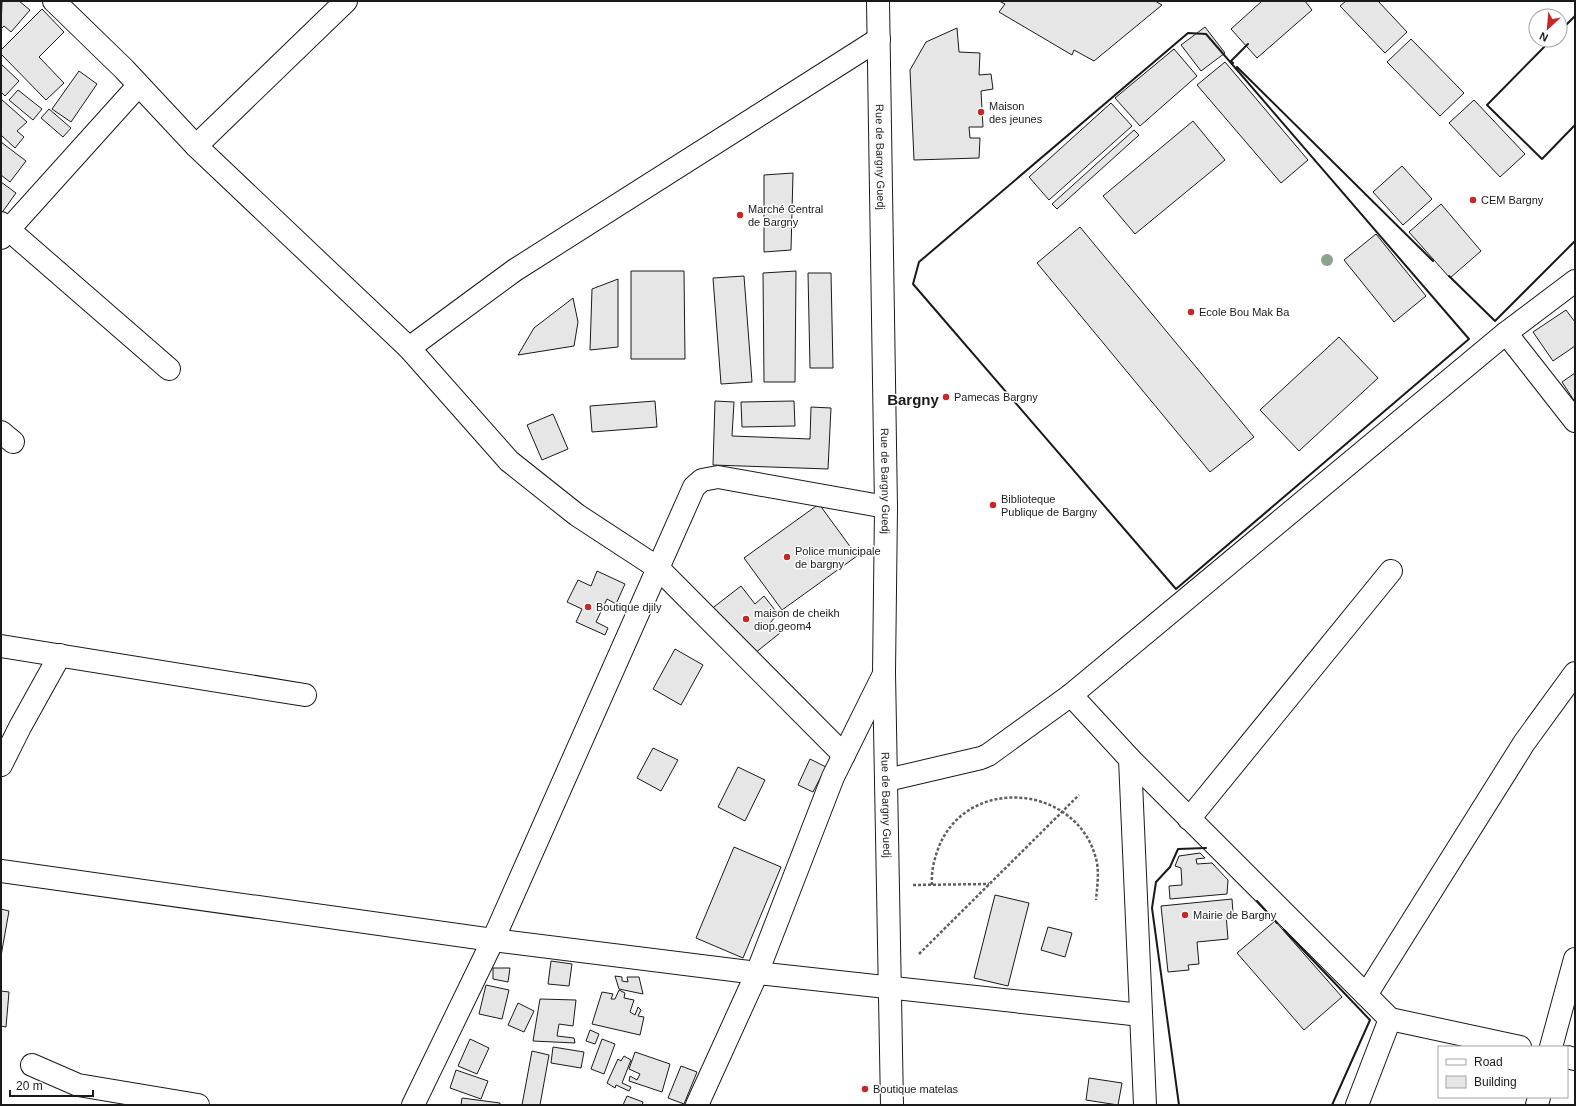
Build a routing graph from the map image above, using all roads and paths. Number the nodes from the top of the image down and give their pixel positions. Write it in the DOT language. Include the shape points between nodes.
graph roads {
  1 [pos="346,1"];
  2 [pos="878,1"];
  3 [pos="58,2"];
  4 [pos="879,39"];
  5 [pos="138,86"];
  6 [pos="196,146"];
  7 [pos="3,230"];
  8 [pos="1575,281"];
  9 [pos="1506,334"];
  10 [pos="409,348"];
  11 [pos="169,369"];
  12 [pos="1575,420"];
  13 [pos="886,507"];
  14 [pos="658,568"];
  15 [pos="1390,571"];
  16 [pos="1,646"];
  17 [pos="60,655"];
  18 [pos="884,673"];
  19 [pos="1575,673"];
  20 [pos="306,695"];
  21 [pos="1071,695"];
  22 [pos="844,755"];
  23 [pos="1130,759"];
  24 [pos="1,765"];
  25 [pos="887,780"];
  26 [pos="1079,794"];
  27 [pos="1062,812"];
  28 [pos="1189,818"];
  29 [pos="1,871"];
  30 [pos="989,884"];
  31 [pos="889,885"];
  32 [pos="932,885"];
  33 [pos="1096,900"];
  34 [pos="493,940"];
  35 [pos="918,954"];
  36 [pos="1575,958"];
  37 [pos="757,973"];
  38 [pos="890,987"];
  39 [pos="1366,995"];
  40 [pos="1141,1015"];
  41 [pos="1390,1019"];
  42 [pos="1515,1046"];
  43 [pos="1551,1046"];
  44 [pos="32,1065"];
  45 [pos="198,1105"];
  46 [pos="413,1105"];
  47 [pos="697,1105"];
  48 [pos="892,1105"];
  49 [pos="1145,1105"];
  50 [pos="1357,1105"];
  1 -- 6 [label="street"];
  2 -- 4 [label="street, Rue de Bargny Guedj"];
  3 -- 5 [label="street"];
  4 -- 10 [label="street" via="515,270"];
  4 -- 13 [label="street, Rue de Bargny Guedj"];
  5 -- 6 [label="street"];
  5 -- 7 [label="street"];
  6 -- 10 [label="street"];
  7 -- 11 [label="street"];
  8 -- 9 [label="street"];
  9 -- 12 [label="street"];
  9 -- 21 [label="street"];
  10 -- 14 [label="street" via="509,460 577,515"];
  13 -- 14 [label="street" via="718,477 702,480 694,487"];
  13 -- 18 [label="street, Rue de Bargny Guedj"];
  14 -- 22 [label="street"];
  14 -- 34 [label="street"];
  15 -- 28 [label="street"];
  16 -- 17 [label="street"];
  17 -- 20 [label="street"];
  17 -- 24 [label="street"];
  18 -- 22 [label="street"];
  18 -- 25 [label="street, Rue de Bargny Guedj"];
  19 -- 39 [label="street" via="1524,744"];
  21 -- 23 [label="street"];
  21 -- 25 [label="street" via="981,758"];
  22 -- 37 [label="street" via="833,777"];
  23 -- 28 [label="street"];
  23 -- 40 [label="street"];
  25 -- 31 [label="street, Rue de Bargny Guedj"];
  26 -- 27 [label="path"];
  27 -- 30 [label="path"];
  27 -- 32 [label="path" via="1035,799 1016,797 998,798 980,804 951,826 941,842 934,859"];
  27 -- 33 [label="path" via="1081,829 1097,863"];
  28 -- 39 [label="street"];
  29 -- 34 [label="street"];
  30 -- 32 [label="path"];
  30 -- 35 [label="path"];
  31 -- 32 [label="path"];
  31 -- 38 [label="street, Rue de Bargny Guedj"];
  34 -- 37 [label="street"];
  34 -- 46 [label="street"];
  36 -- 43 [label="street"];
  37 -- 38 [label="street"];
  37 -- 47 [label="street"];
  38 -- 40 [label="street"];
  38 -- 48 [label="street, Rue de Bargny Guedj"];
  39 -- 41 [label="street"];
  40 -- 49 [label="street"];
  41 -- 42 [label="street"];
  41 -- 50 [label="street"];
  44 -- 45 [label="street" via="78,1085"];
}
